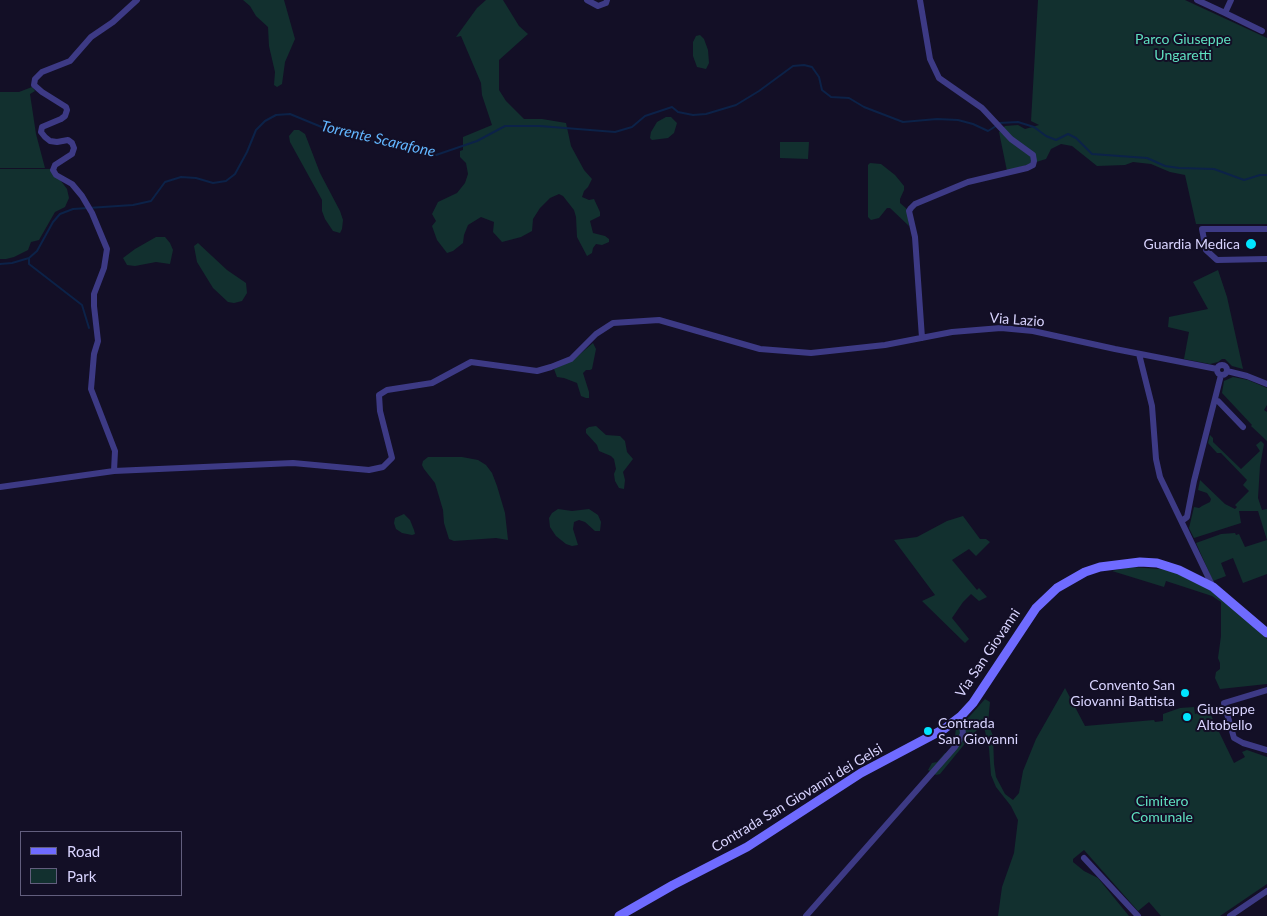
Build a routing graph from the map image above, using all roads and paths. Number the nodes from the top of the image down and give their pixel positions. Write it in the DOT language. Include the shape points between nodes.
graph roads {
  1 [pos="137,0"];
  2 [pos="587,0"];
  3 [pos="607,0"];
  4 [pos="920,0"];
  5 [pos="1197,0"];
  6 [pos="1231,0"];
  7 [pos="1225,13"];
  8 [pos="1262,31"];
  9 [pos="1267,229"];
  10 [pos="1267,259"];
  11 [pos="922,338"];
  12 [pos="1139,354"];
  13 [pos="1222,368"];
  14 [pos="1267,384"];
  15 [pos="1215,401"];
  16 [pos="1243,427"];
  17 [pos="114,470"];
  18 [pos="0,487"];
  19 [pos="1183,520"];
  20 [pos="1213,587"];
  21 [pos="1266,632"];
  22 [pos="1267,689"];
  23 [pos="961,716"];
  24 [pos="1267,750"];
  25 [pos="1084,858"];
  26 [pos="1267,891"];
  27 [pos="620,916"];
  28 [pos="806,916"];
  29 [pos="1138,916"];
  30 [pos="1230,916"];
  1 -- 17 [label="street" via="91,37 70,61 42,72 34,85 66,107 61,119 44,126 42,135 50,140 72,143 72,154 55,165 53,170 72,184 88,205 107,249 94,294 98,341 91,389 114,451"];
  2 -- 3 [label="street" via="598,6"];
  4 -- 11 [label="street" via="930,59 936,73 982,108 1011,139 1033,156 1034,161 1027,168 968,182 915,204 910,212 915,236"];
  5 -- 7 [label="street"];
  6 -- 7 [label="street"];
  7 -- 8 [label="street"];
  9 -- 10 [label="street" via="1202,229 1206,250 1217,260"];
  11 -- 12 [label="street, Via Lazio" via="1001,328 1034,331"];
  11 -- 17 [label="street, Via Lazio" via="811,353 760,349 659,320 613,323 596,334 571,359 551,367 537,371 471,362 432,383 387,390 379,395 380,411 392,458 383,466 369,470 293,462"];
  12 -- 13 [label="street, Via Lazio"];
  12 -- 19 [label="street" via="1152,406 1160,477"];
  13 -- 14 [label="street, Via Lazio"];
  13 -- 15 [label="street"];
  15 -- 16 [label="street"];
  15 -- 19 [label="street" via="1187,517"];
  17 -- 18 [label="street"];
  19 -- 20 [label="street"];
  20 -- 21 [label="main road, Via San Giovanni"];
  20 -- 23 [label="main road, Via San Giovanni" via="1157,563 1100,567 1071,579 1031,614 989,680"];
  22 -- 24 [label="street" via="1224,703 1234,738"];
  23 -- 27 [label="main road, Contrada San Giovanni dei Gelsi" via="928,739 861,773 747,847"];
  23 -- 28 [label="street, Via San Giovanni" via="963,734 955,748"];
  25 -- 29 [label="street"];
  26 -- 30 [label="street"];
}
